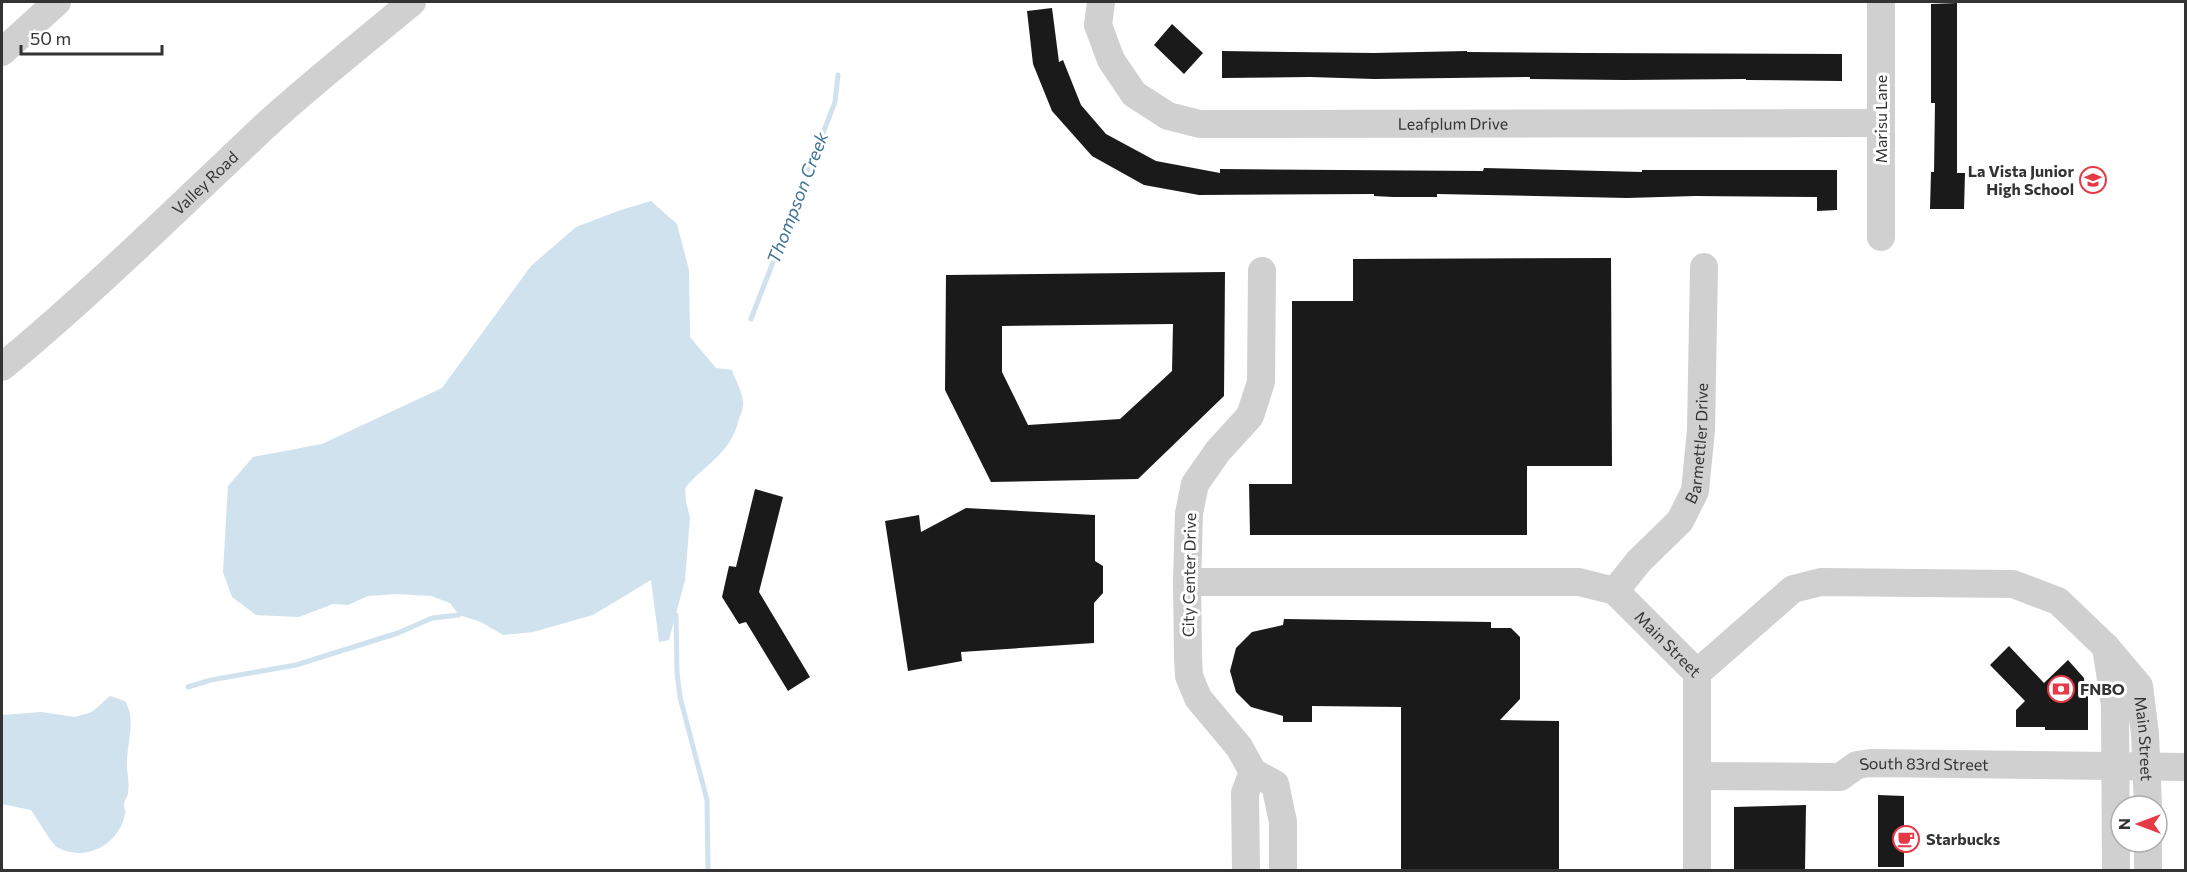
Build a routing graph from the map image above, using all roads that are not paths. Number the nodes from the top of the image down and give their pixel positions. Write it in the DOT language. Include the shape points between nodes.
graph roads {
  1 [pos="57,2"];
  2 [pos="412,2"];
  3 [pos="1101,2"];
  4 [pos="1881,2"];
  5 [pos="2,51"];
  6 [pos="1881,123"];
  7 [pos="1881,237"];
  8 [pos="1704,267"];
  9 [pos="1262,271"];
  10 [pos="2,367"];
  11 [pos="1187,582"];
  12 [pos="1616,591"];
  13 [pos="2106,647"];
  14 [pos="1697,673"];
  15 [pos="2116,766"];
  16 [pos="2148,767"];
  17 [pos="2186,767"];
  18 [pos="1253,772"];
  19 [pos="1697,776"];
  20 [pos="2148,794"];
  21 [pos="2148,854"];
  22 [pos="1246,870"];
  23 [pos="1282,870"];
  24 [pos="1697,870"];
  25 [pos="2116,870"];
  26 [pos="2148,870"];
  1 -- 5 [label="street"];
  2 -- 10 [label="street, Valley Road" via="268,123 132,254"];
  3 -- 6 [label="street, Leafplum Drive" via="1101,34 1111,60 1134,94 1168,116 1200,124"];
  4 -- 6 [label="street, Marisu Lane"];
  6 -- 7 [label="street, Marisu Lane"];
  8 -- 12 [label="street, Barmettler Drive" via="1701,430 1695,491 1680,521 1639,561"];
  9 -- 11 [label="street, City Center Drive" via="1261,382 1250,416 1195,484 1189,513"];
  11 -- 12 [label="street" via="1579,582"];
  11 -- 18 [label="street, City Center Drive" via="1189,676 1193,688 1239,747"];
  12 -- 14 [label="street, Main Street"];
  13 -- 14 [label="street, Main Street" via="2058,601 2013,584 1821,582 1793,589"];
  13 -- 15 [label="street, Main Street" via="2115,705"];
  13 -- 16 [label="street, Main Street" via="2139,686"];
  14 -- 19 [label="street"];
  15 -- 16 [label="street, South 83rd Street"];
  15 -- 19 [label="street, South 83rd Street" via="1870,763 1857,765 1840,777"];
  15 -- 25 [label="street, Main Street"];
  16 -- 17 [label="street, South 83rd Street"];
  16 -- 20 [label="street, Main Street"];
  18 -- 22 [label="street" via="1245,793"];
  18 -- 23 [label="street, City Center Drive" via="1275,784 1283,822"];
  19 -- 24 [label="street"];
  21 -- 26 [label="street"];
}
